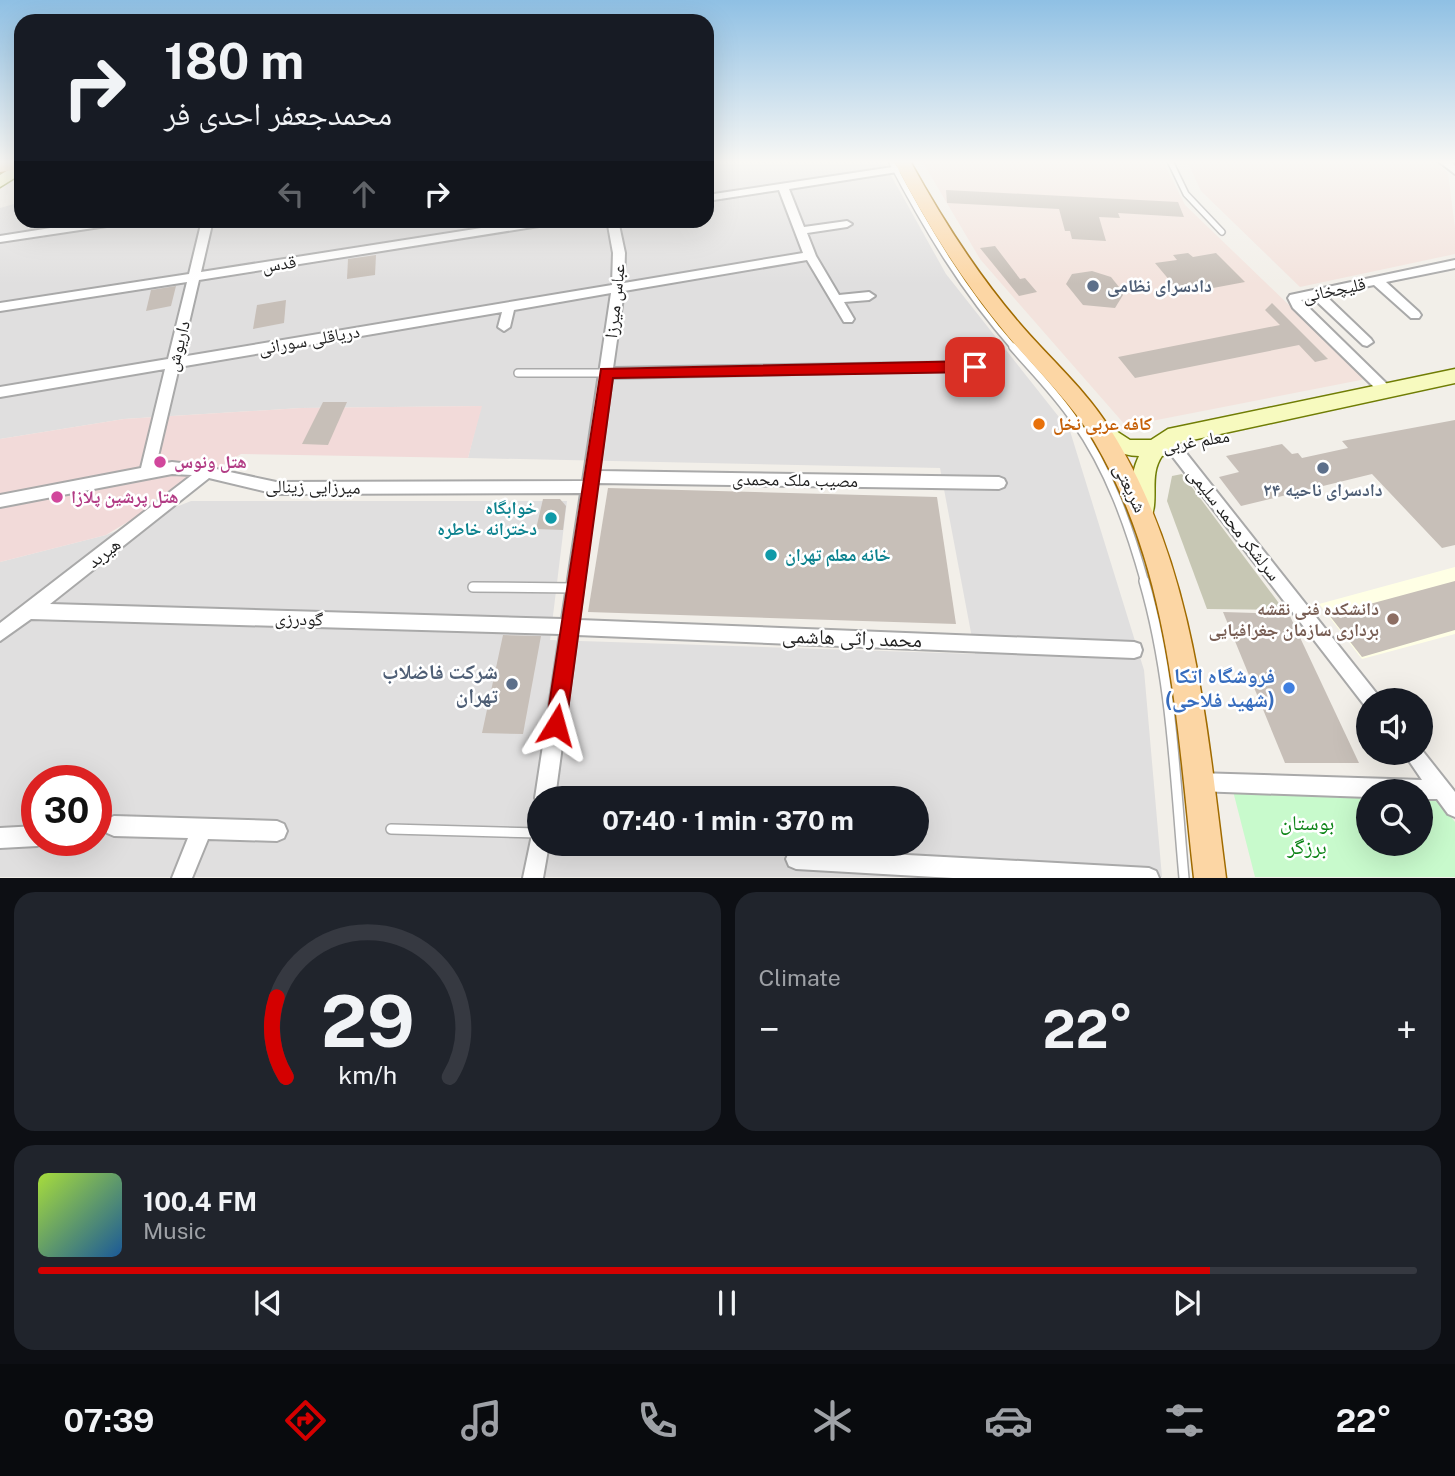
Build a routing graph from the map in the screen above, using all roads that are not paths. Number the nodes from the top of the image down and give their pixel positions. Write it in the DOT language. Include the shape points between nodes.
graph roads {
  1 [pos="789,202"];
  2 [pos="916,202"];
  3 [pos="921,202"];
  4 [pos="1194,202"];
  5 [pos="847,224"];
  6 [pos="74,228"];
  7 [pos="206,228"];
  8 [pos="507,228"];
  9 [pos="614,228"];
  10 [pos="800,231"];
  11 [pos="1222,232"];
  12 [pos="0,239"];
  13 [pos="810,256"];
  14 [pos="1455,264"];
  15 [pos="194,277"];
  16 [pos="1377,281"];
  17 [pos="618,289"];
  18 [pos="1315,293"];
  19 [pos="869,296"];
  20 [pos="836,299"];
  21 [pos="0,307"];
  22 [pos="509,307"];
  23 [pos="1415,315"];
  24 [pos="848,320"];
  25 [pos="504,327"];
  26 [pos="1367,341"];
  27 [pos="174,363"];
  28 [pos="975,367"];
  29 [pos="518,373"];
  30 [pos="606,373"];
  31 [pos="1448,384"];
  32 [pos="1381,386"];
  33 [pos="0,392"];
  34 [pos="1096,426"];
  35 [pos="1164,448"];
  36 [pos="147,472"];
  37 [pos="207,472"];
  38 [pos="590,482"];
  39 [pos="999,483"];
  40 [pos="0,501"];
  41 [pos="1142,513"];
  42 [pos="474,587"];
  43 [pos="575,588"];
  44 [pos="29,611"];
  45 [pos="570,627"];
  46 [pos="0,633"];
  47 [pos="1134,650"];
  48 [pos="1361,688"];
  49 [pos="1422,765"];
  50 [pos="1197,782"];
  51 [pos="547,786"];
  52 [pos="1441,790"];
  53 [pos="1455,807"];
  54 [pos="114,826"];
  55 [pos="202,828"];
  56 [pos="391,829"];
  57 [pos="277,831"];
  58 [pos="527,833"];
  59 [pos="21,837"];
  60 [pos="0,838"];
  61 [pos="537,856"];
  62 [pos="796,859"];
  63 [pos="182,877"];
  64 [pos="533,877"];
  65 [pos="1149,877"];
  66 [pos="1184,877"];
  67 [pos="1210,877"];
  1 -- 10 [label="street"];
  2 -- 66 [label="lane" via="946,261 1076,422 1103,467 1126,520 1147,583 1161,650"];
  3 -- 34 [label="main road, شریعتی" via="969,275"];
  4 -- 11 [label="lane"];
  5 -- 10 [label="street"];
  6 -- 12 [label="street"];
  7 -- 15 [label="street, داریوش"];
  8 -- 15 [label="street, قدس"];
  9 -- 17 [label="street, عباس میرزا" via="619,253"];
  10 -- 13 [label="street"];
  13 -- 17 [label="street, دریاقلی سورانی"];
  13 -- 20 [label="street"];
  14 -- 16 [label="street, قلیچخانی"];
  15 -- 21 [label="street, قدس"];
  15 -- 27 [label="street, داریوش"];
  16 -- 18 [label="street, قلیچخانی"];
  16 -- 23 [label="street"];
  17 -- 22 [label="street, دریاقلی سورانی"];
  17 -- 30 [label="street, عباس میرزا"];
  18 -- 26 [label="street"];
  18 -- 32 [label="street, قلیچخانی" via="1294,301"];
  19 -- 20 [label="street"];
  20 -- 24 [label="street"];
  22 -- 25 [label="street"];
  22 -- 27 [label="street, دریاقلی سورانی"];
  27 -- 33 [label="street, دریاقلی سورانی"];
  27 -- 36 [label="street, داریوش"];
  28 -- 30 [label="street"];
  29 -- 30 [label="lane"];
  30 -- 38 [label="street, عباس میرزا"];
  31 -- 35 [label="main road, معلم غربی"];
  34 -- 35 [label="main road" via="1126,448"];
  34 -- 41 [label="main road, شریعتی"];
  35 -- 41 [label="main road" via="1142,472"];
  35 -- 48 [label="street, سرلشکر محمد سلیمی"];
  36 -- 37 [label="street, میرزایی زینالی" via="181,468"];
  36 -- 40 [label="street, میرزایی زینالی"];
  37 -- 38 [label="street, میرزایی زینالی" via="276,488"];
  37 -- 44 [label="street, هیربد"];
  38 -- 39 [label="street, مصیب ملک محمدی"];
  38 -- 43 [label="street, عباس میرزا"];
  41 -- 50 [label="main road, شریعتی" via="1167,585 1183,654"];
  42 -- 43 [label="lane"];
  43 -- 45 [label="street, عباس میرزا"];
  44 -- 45 [label="street, گودرزی"];
  44 -- 46 [label="street, هیربد"];
  45 -- 47 [label="street, محمد راثی هاشمی"];
  45 -- 51 [label="street, عباس میرزا"];
  49 -- 52 [label="street"];
  50 -- 52 [label="street"];
  50 -- 67 [label="main road, شریعتی"];
  52 -- 53 [label="street"];
  54 -- 55 [label="street"];
  55 -- 57 [label="street"];
  55 -- 63 [label="street"];
  56 -- 58 [label="lane"];
  59 -- 60 [label="street"];
  61 -- 64 [label="street"];
  62 -- 65 [label="street"];
}
